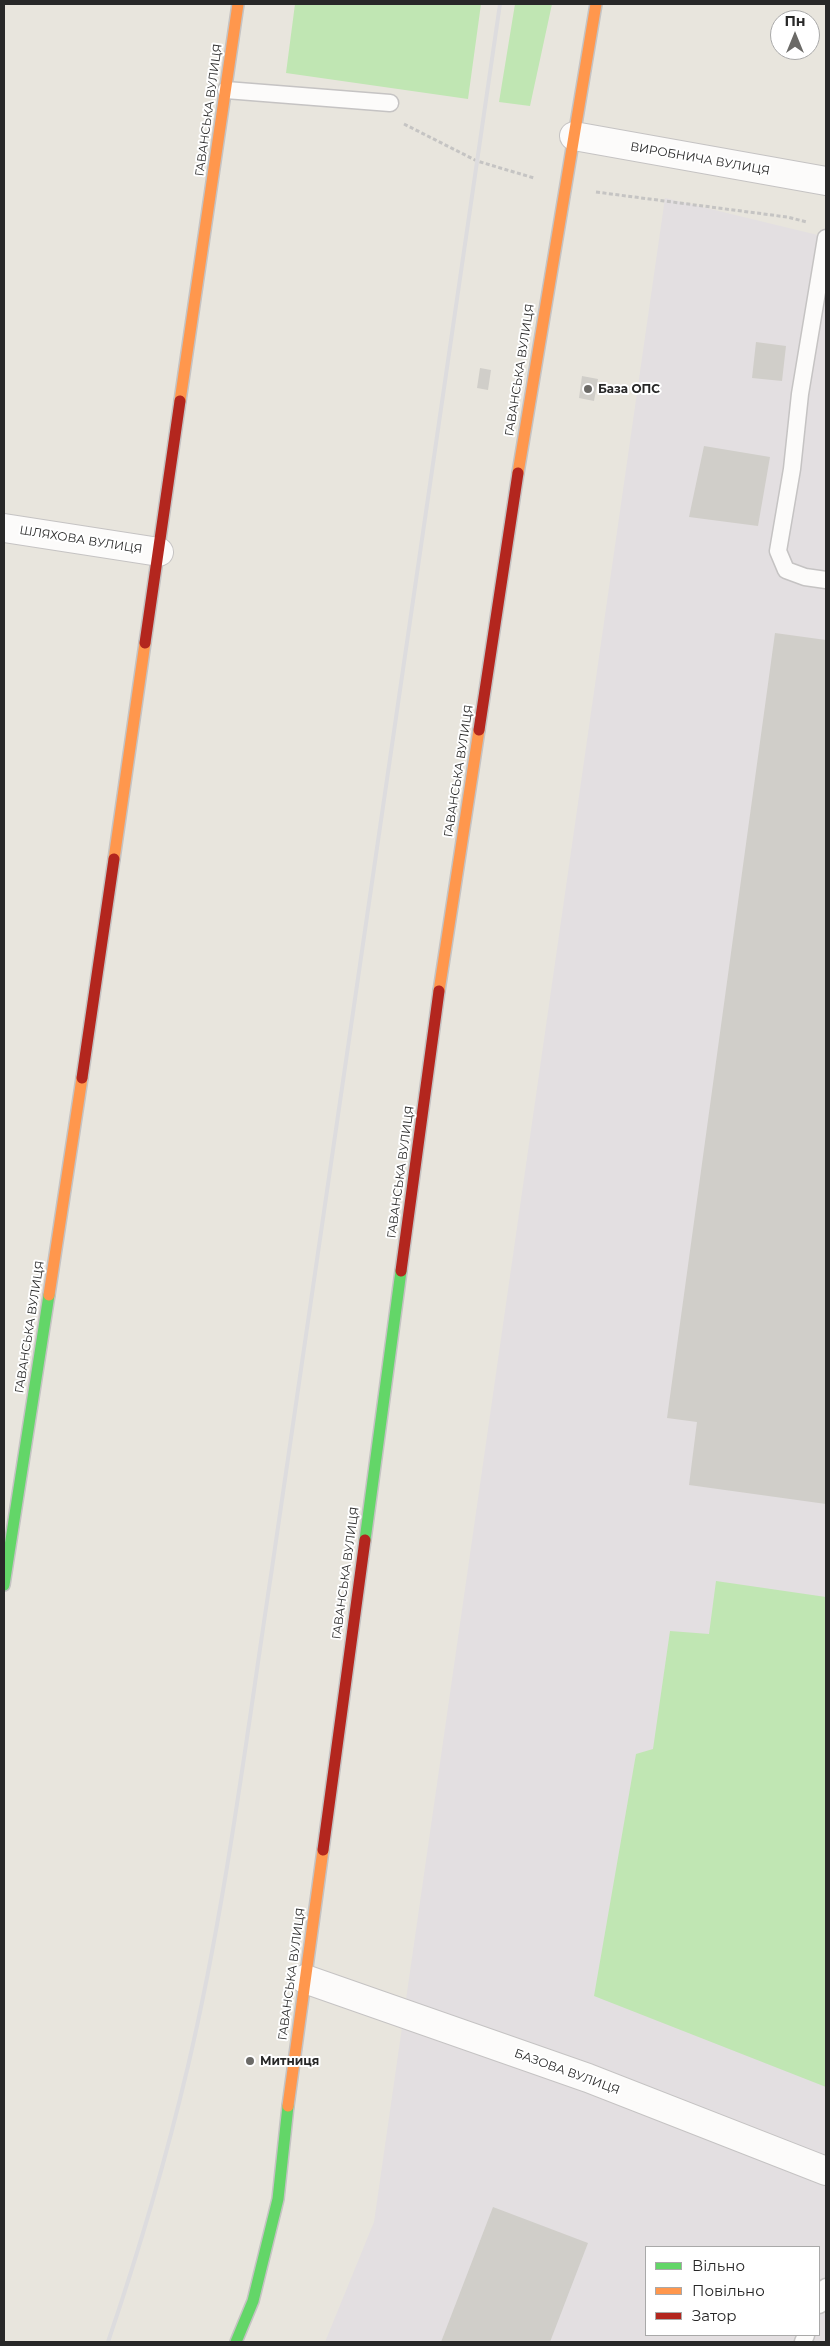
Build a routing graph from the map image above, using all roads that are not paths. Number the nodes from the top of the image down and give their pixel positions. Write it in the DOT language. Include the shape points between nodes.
graph roads {
  1 [pos="238,4"];
  2 [pos="596,4"];
  3 [pos="226,90"];
  4 [pos="390,103"];
  5 [pos="574,136"];
  6 [pos="826,181"];
  7 [pos="826,238"];
  8 [pos="4,528"];
  9 [pos="159,552"];
  10 [pos="826,580"];
  11 [pos="4,1585"];
  12 [pos="305,1979"];
  13 [pos="826,2171"];
  14 [pos="826,2287"];
  15 [pos="820,2302"];
  16 [pos="236,2342"];
  1 -- 3 [label="street, ГАВАНСЬКА ВУЛИЦЯ"];
  2 -- 5 [label="street, ГАВАНСЬКА ВУЛИЦЯ"];
  3 -- 4 [label="lane"];
  3 -- 9 [label="street, ГАВАНСЬКА ВУЛИЦЯ"];
  5 -- 6 [label="street, ВИРОБНИЧА ВУЛИЦЯ"];
  5 -- 12 [label="street, ГАВАНСЬКА ВУЛИЦЯ" via="531,386 434,1027"];
  7 -- 10 [label="lane" via="778,551 786,570"];
  8 -- 9 [label="street, ШЛЯХОВА ВУЛИЦЯ"];
  9 -- 11 [label="street, ГАВАНСЬКА ВУЛИЦЯ"];
  12 -- 13 [label="street, БАЗОВА ВУЛИЦЯ" via="588,2078"];
  12 -- 16 [label="street, ГАВАНСЬКА ВУЛИЦЯ" via="278,2199 253,2301"];
  14 -- 15 [label="lane"];
}
